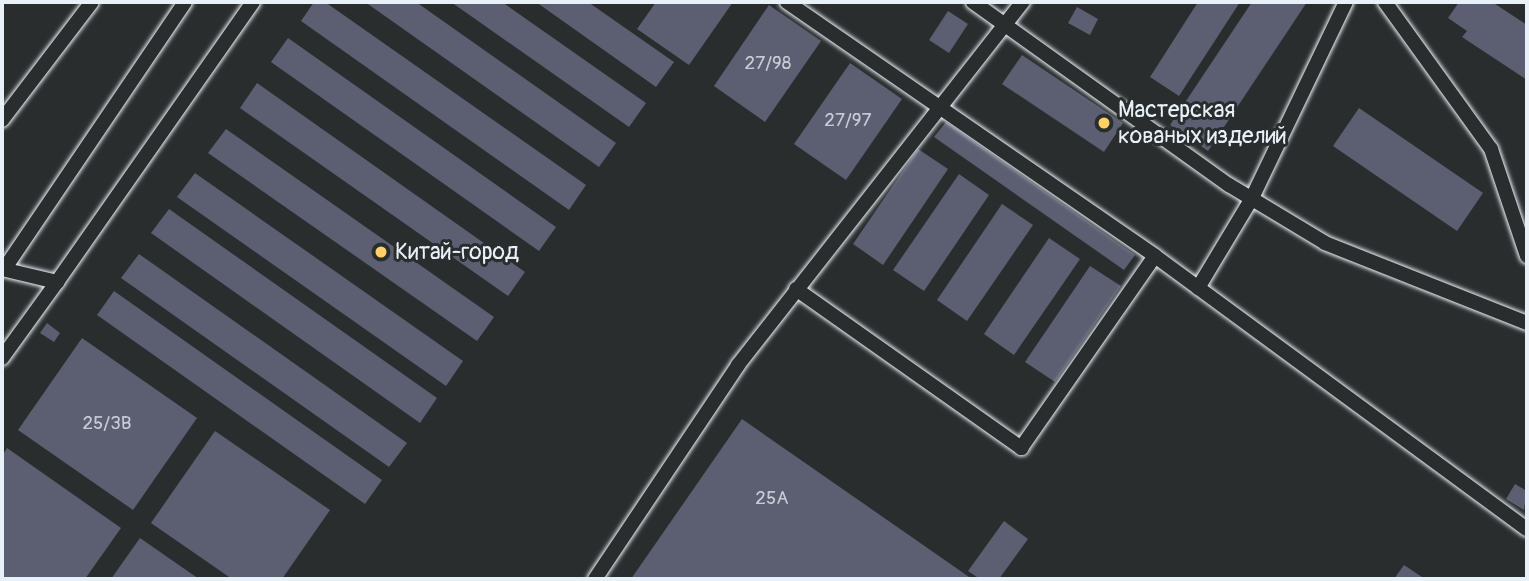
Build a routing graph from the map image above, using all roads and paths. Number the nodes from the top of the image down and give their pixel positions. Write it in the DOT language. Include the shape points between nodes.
graph roads {
  1 [pos="92,2"];
  2 [pos="185,2"];
  3 [pos="253,2"];
  4 [pos="787,2"];
  5 [pos="973,2"];
  6 [pos="1023,2"];
  7 [pos="1346,2"];
  8 [pos="1385,2"];
  9 [pos="1006,25"];
  10 [pos="939,107"];
  11 [pos="2,120"];
  12 [pos="1251,198"];
  13 [pos="1155,256"];
  14 [pos="1527,256"];
  15 [pos="3,269"];
  16 [pos="57,282"];
  17 [pos="1198,288"];
  18 [pos="796,289"];
  19 [pos="1527,323"];
  20 [pos="2,358"];
  21 [pos="1527,529"];
  22 [pos="595,579"];
  1 -- 11 [label="lane"];
  2 -- 15 [label="lane"];
  3 -- 16 [label="lane"];
  4 -- 10 [label="lane"];
  5 -- 9 [label="lane"];
  6 -- 9 [label="lane"];
  7 -- 12 [label="lane"];
  8 -- 14 [label="lane" via="1491,149"];
  9 -- 10 [label="lane"];
  9 -- 12 [label="lane"];
  10 -- 13 [label="lane"];
  10 -- 18 [label="lane"];
  12 -- 17 [label="lane"];
  12 -- 19 [label="lane" via="1325,243"];
  13 -- 17 [label="lane"];
  13 -- 18 [label="lane" via="1021,448"];
  15 -- 16 [label="lane"];
  16 -- 20 [label="lane"];
  17 -- 21 [label="lane"];
  18 -- 22 [label="lane" via="738,365"];
}
